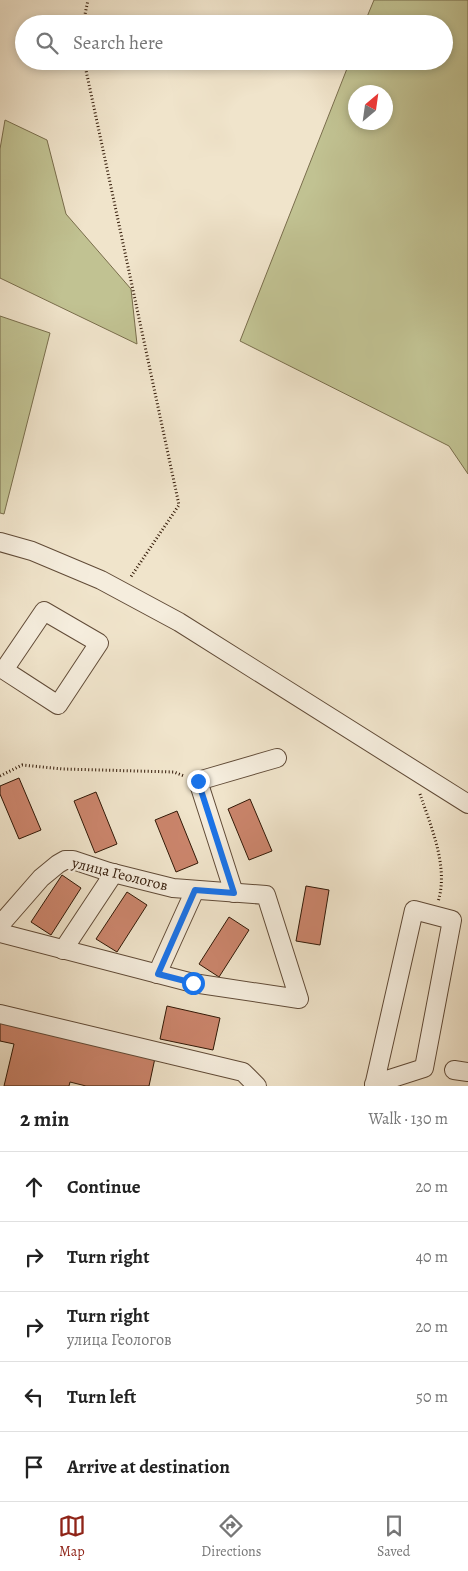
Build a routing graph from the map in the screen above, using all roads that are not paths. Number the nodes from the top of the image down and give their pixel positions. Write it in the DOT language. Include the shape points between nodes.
graph roads {
  1 [pos="0,542"];
  2 [pos="2,669"];
  3 [pos="277,758"];
  4 [pos="468,804"];
  5 [pos="114,873"];
  6 [pos="195,890"];
  7 [pos="234,893"];
  8 [pos="0,925"];
  9 [pos="0,933"];
  10 [pos="63,950"];
  11 [pos="158,974"];
  12 [pos="0,1014"];
  13 [pos="374,1085"];
  14 [pos="257,1086"];
  1 -- 4 [label="street" via="101,580 179,622"];
  2 -- 2 [label="street" via="58,705 99,643 44,611"];
  3 -- 7 [label="street" via="198,781"];
  5 -- 6 [label="street, улица Геологов" via="173,888"];
  5 -- 8 [label="street, улица Геологов" via="65,860 41,878"];
  5 -- 10 [label="street"];
  6 -- 7 [label="street, улица Геологов"];
  6 -- 11 [label="street"];
  7 -- 11 [label="street, улица Геологов" via="266,895 299,998 193,983"];
  9 -- 10 [label="street"];
  10 -- 11 [label="street"];
  12 -- 14 [label="street" via="243,1072"];
  13 -- 13 [label="street" via="414,910 452,920 424,1068"];
}
